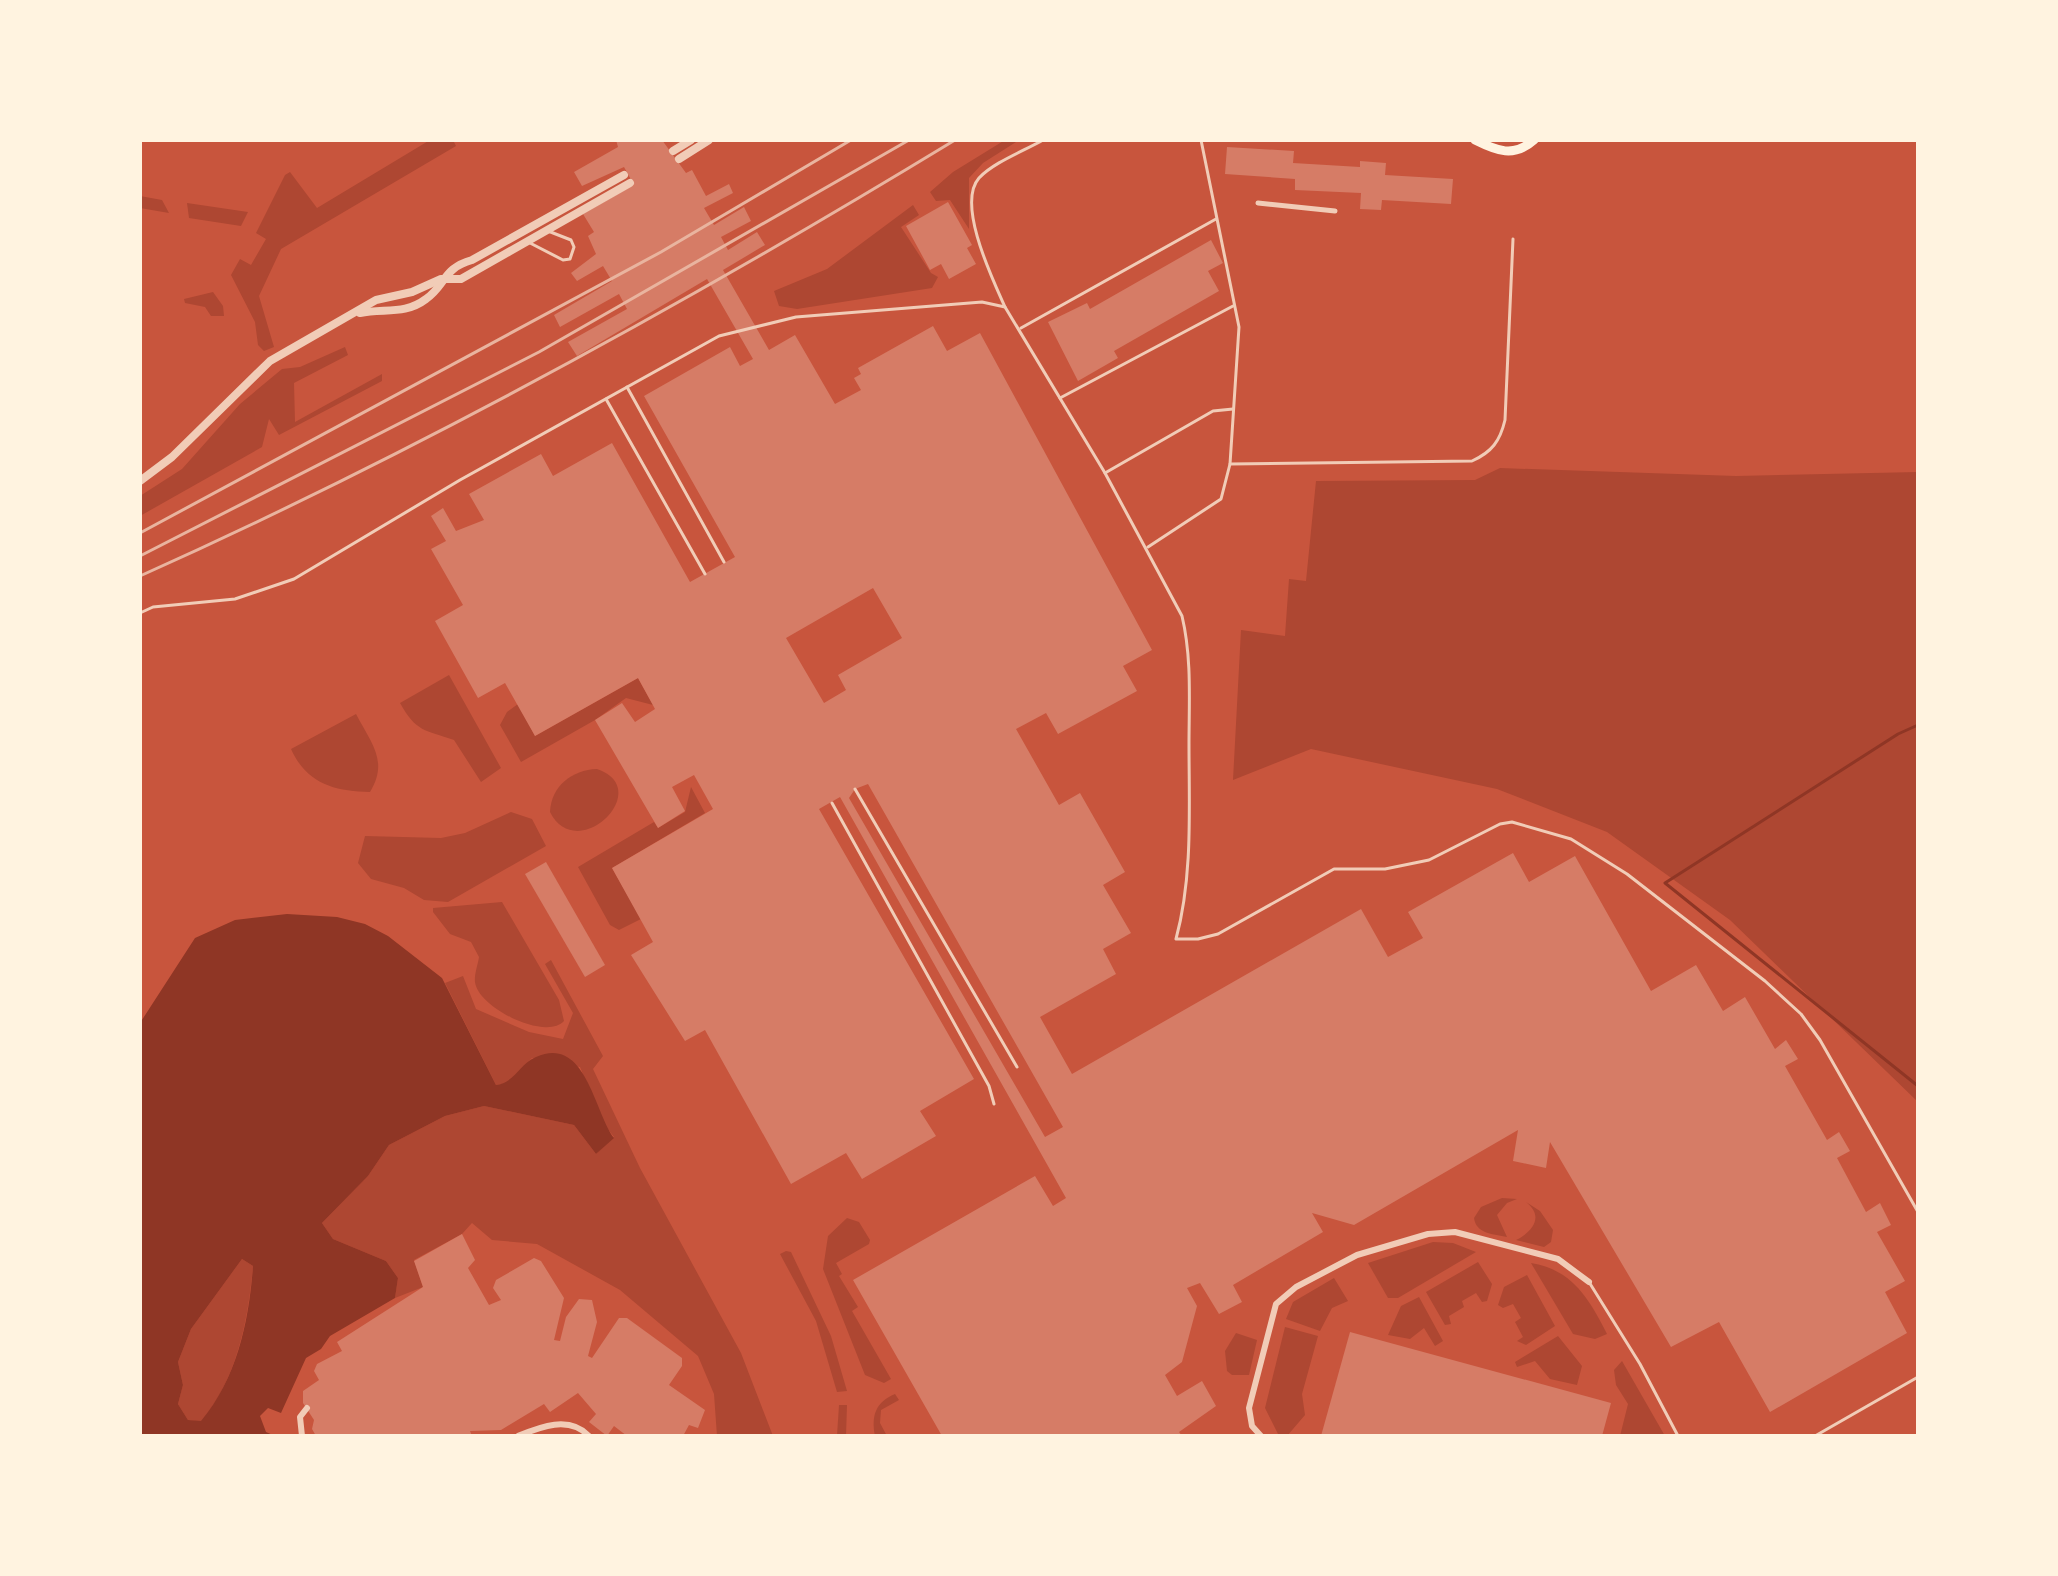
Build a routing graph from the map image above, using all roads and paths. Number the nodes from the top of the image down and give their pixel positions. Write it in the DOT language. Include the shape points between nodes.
graph roads {
  1 [pos="691,140"];
  2 [pos="709,140"];
  3 [pos="1043,140"];
  4 [pos="1201,140"];
  5 [pos="1534,140"];
  6 [pos="1480,142"];
  7 [pos="673,151"];
  8 [pos="679,159"];
  9 [pos="624,175"];
  10 [pos="630,183"];
  11 [pos="1258,203"];
  12 [pos="1335,211"];
  13 [pos="1217,219"];
  14 [pos="545,230"];
  15 [pos="512,237"];
  16 [pos="1513,239"];
  17 [pos="528,242"];
  18 [pos="441,279"];
  19 [pos="1235,305"];
  20 [pos="1005,307"];
  21 [pos="351,315"];
  22 [pos="1021,328"];
  23 [pos="627,387"];
  24 [pos="1060,398"];
  25 [pos="606,399"];
  26 [pos="1235,409"];
  27 [pos="1230,464"];
  28 [pos="1105,473"];
  29 [pos="140,481"];
  30 [pos="1147,547"];
  31 [pos="724,562"];
  32 [pos="705,574"];
  33 [pos="140,613"];
  34 [pos="855,789"];
  35 [pos="832,803"];
  36 [pos="1017,1067"];
  37 [pos="994,1104"];
  38 [pos="1918,1212"];
  39 [pos="1589,1282"];
  40 [pos="1918,1377"];
  41 [pos="307,1408"];
  42 [pos="302,1436"];
  43 [pos="518,1436"];
  44 [pos="589,1436"];
  45 [pos="1261,1436"];
  46 [pos="1678,1436"];
  47 [pos="1815,1436"];
  1 -- 7 [label="street"];
  2 -- 8 [label="street"];
  3 -- 20 [label="lane" via="982,175 972,195 985,261"];
  4 -- 13 [label="lane"];
  5 -- 6 [label="main road" via="1514,152"];
  9 -- 15 [label="street"];
  10 -- 14 [label="street"];
  11 -- 12 [label="street"];
  13 -- 19 [label="lane"];
  13 -- 22 [label="lane"];
  14 -- 17 [label="street"];
  14 -- 17 [label="lane" via="571,240 570,259"];
  15 -- 17 [label="lane"];
  15 -- 18 [label="street" via="457,264"];
  16 -- 27 [label="lane" via="1505,420 1501,436 1484,455 1472,461"];
  17 -- 18 [label="street" via="461,279"];
  18 -- 21 [label="street" via="376,300"];
  18 -- 21 [label="street" via="430,296 408,309"];
  19 -- 24 [label="lane"];
  19 -- 26 [label="lane"];
  20 -- 22 [label="lane"];
  20 -- 23 [label="lane" via="982,302 796,317 719,336"];
  21 -- 29 [label="street" via="270,361 172,457"];
  22 -- 24 [label="lane"];
  23 -- 25 [label="lane"];
  23 -- 31 [label="lane"];
  24 -- 28 [label="lane"];
  25 -- 32 [label="lane"];
  25 -- 33 [label="lane" via="294,579 235,599 153,607"];
  26 -- 27 [label="lane"];
  26 -- 28 [label="lane" via="1213,411"];
  27 -- 30 [label="lane" via="1221,499"];
  28 -- 30 [label="lane"];
  30 -- 38 [label="lane" via="1174,597 1187,637 1187,877 1176,939 1218,934 1334,869 1385,869 1429,860 1506,822 1560,834 1703,930 1801,1014"];
  34 -- 36 [label="lane"];
  35 -- 37 [label="lane" via="989,1086"];
  39 -- 45 [label="street" via="1558,1259 1455,1232 1428,1234 1339,1262 1276,1304 1249,1408 1252,1426"];
  39 -- 46 [label="lane"];
  40 -- 47 [label="lane"];
  41 -- 42 [label="street" via="300,1417"];
  43 -- 44 [label="street" via="556,1424"];
}
